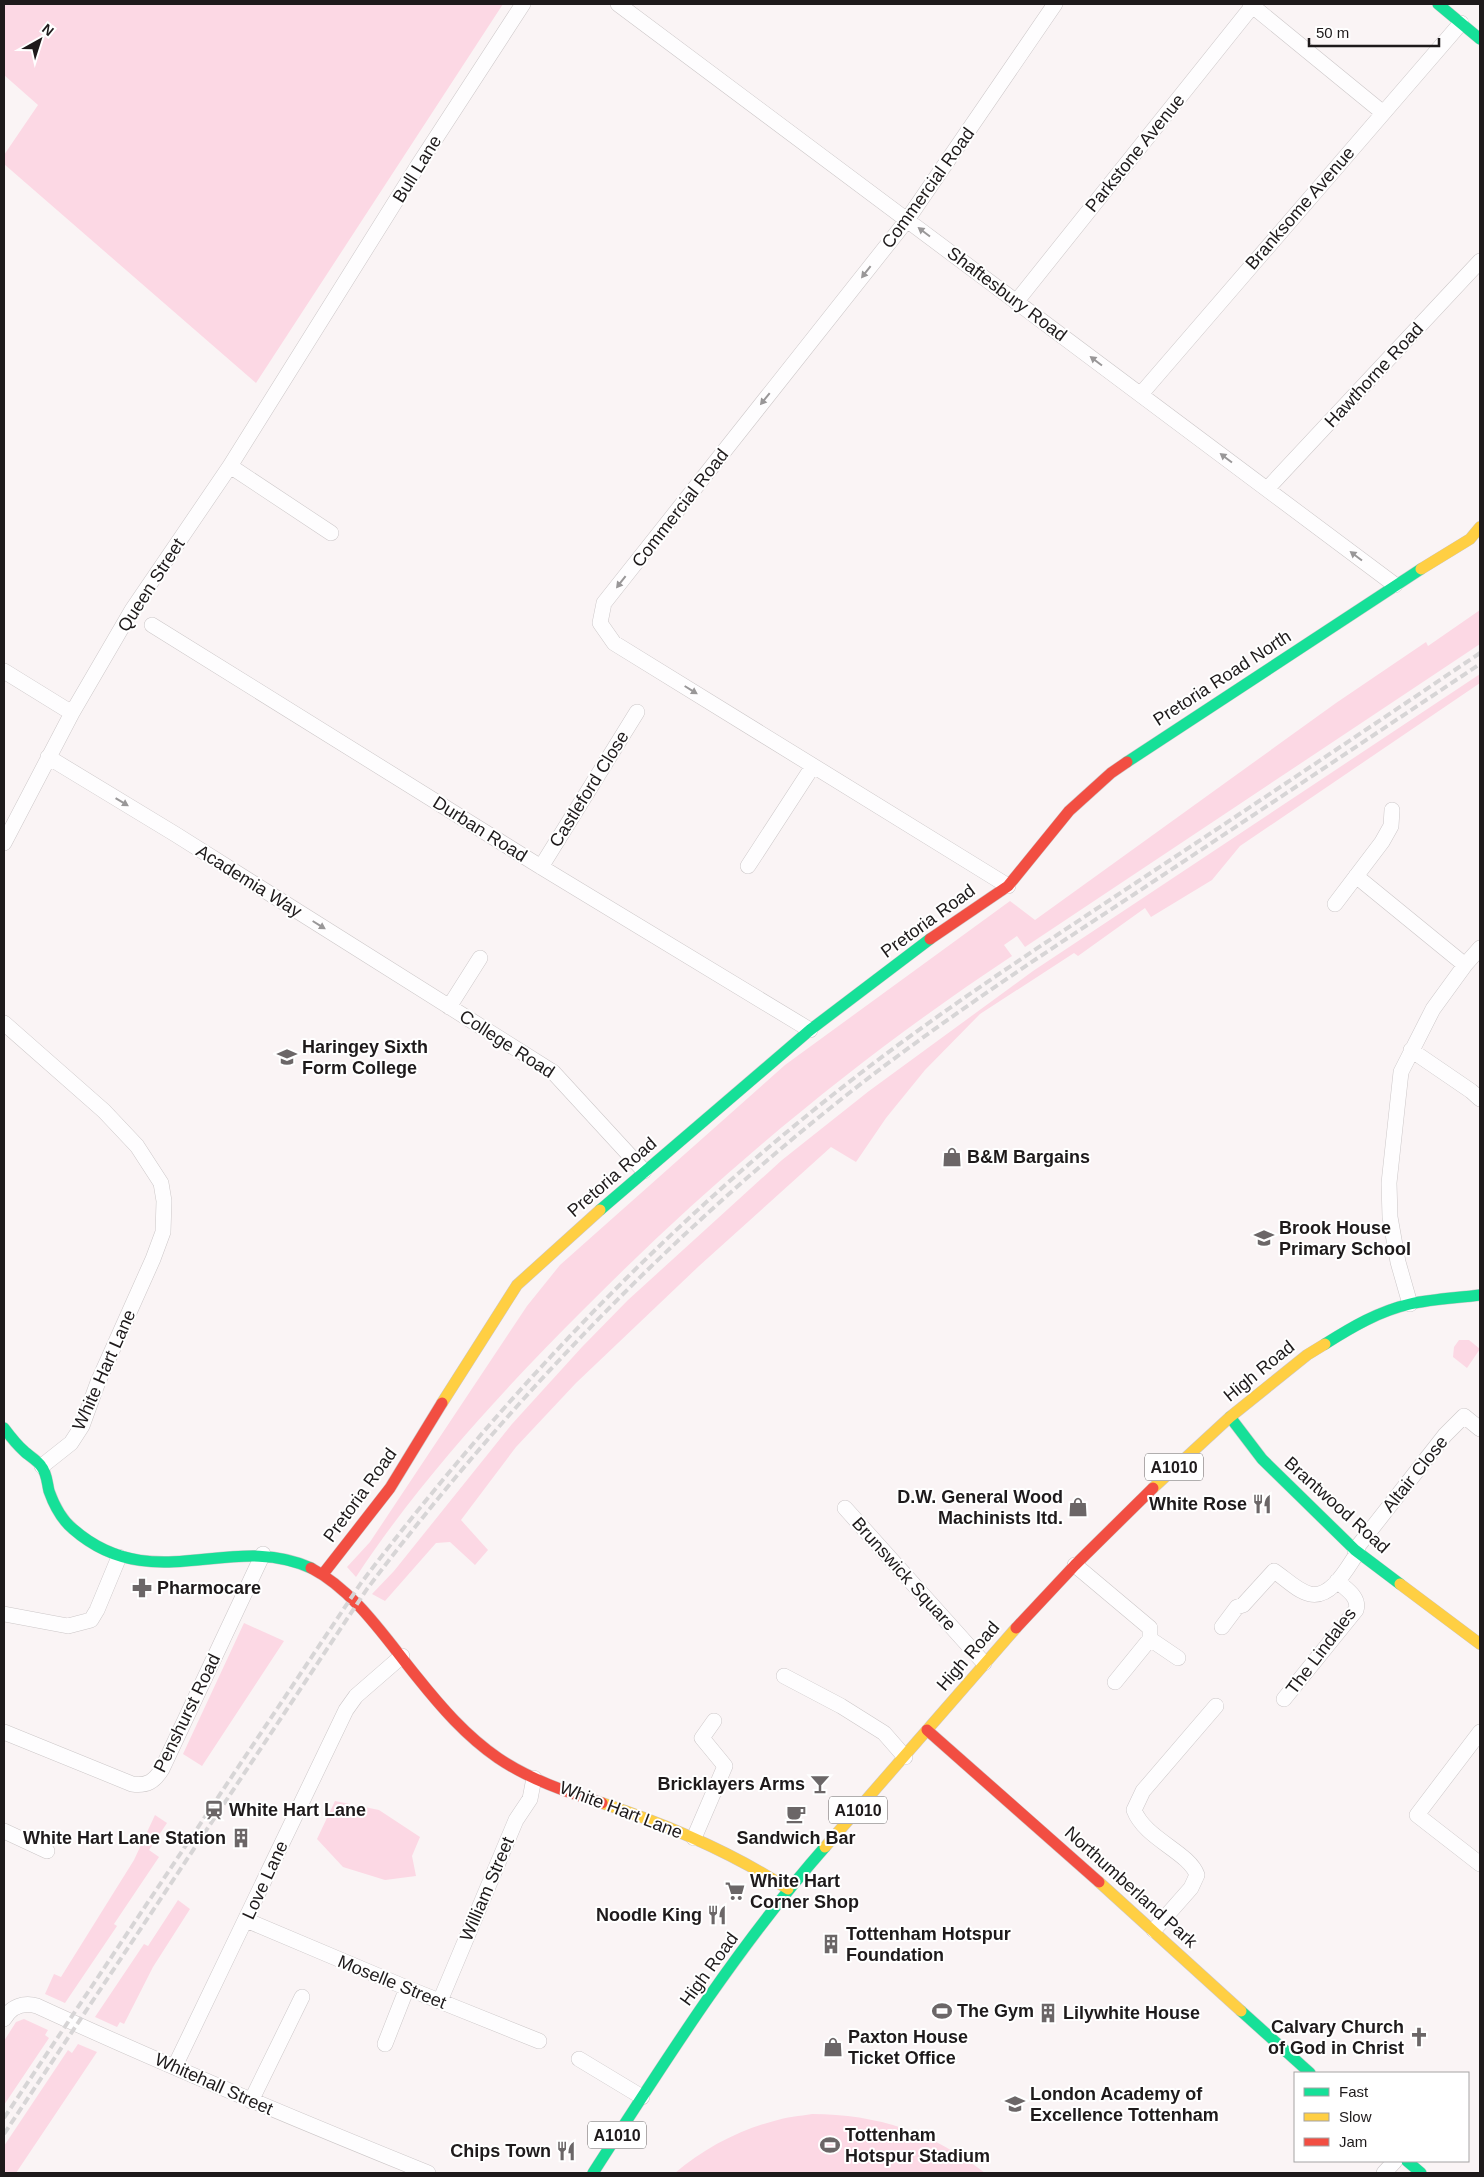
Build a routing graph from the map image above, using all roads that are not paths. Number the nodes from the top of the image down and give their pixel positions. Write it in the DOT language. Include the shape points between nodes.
graph roads {
  1 [pos="523,4"];
  2 [pos="618,4"];
  3 [pos="1055,4"];
  4 [pos="1252,4"];
  5 [pos="1438,4"];
  6 [pos="1461,23"];
  7 [pos="1480,38"];
  8 [pos="1382,112"];
  9 [pos="907,220"];
  10 [pos="1480,261"];
  11 [pos="1016,302"];
  12 [pos="313,336"];
  13 [pos="1141,394"];
  14 [pos="230,466"];
  15 [pos="1267,489"];
  16 [pos="1480,527"];
  17 [pos="331,533"];
  18 [pos="1395,585"];
  19 [pos="152,625"];
  20 [pos="4,671"];
  21 [pos="637,712"];
  22 [pos="72,713"];
  23 [pos="48,757"];
  24 [pos="813,766"];
  25 [pos="1392,810"];
  26 [pos="4,843"];
  27 [pos="748,866"];
  28 [pos="541,867"];
  29 [pos="1356,876"];
  30 [pos="1008,886"];
  31 [pos="1335,904"];
  32 [pos="1480,948"];
  33 [pos="480,958"];
  34 [pos="1465,965"];
  35 [pos="449,1007"];
  36 [pos="4,1023"];
  37 [pos="810,1030"];
  38 [pos="1411,1050"];
  39 [pos="1480,1099"];
  40 [pos="644,1171"];
  41 [pos="1480,1295"];
  42 [pos="1410,1304"];
  43 [pos="1230,1417"];
  44 [pos="4,1428"];
  45 [pos="1480,1429"];
  46 [pos="42,1466"];
  47 [pos="845,1508"];
  48 [pos="1356,1551"];
  49 [pos="262,1554"];
  50 [pos="120,1557"];
  51 [pos="1074,1565"];
  52 [pos="323,1574"];
  53 [pos="1337,1581"];
  54 [pos="4,1614"];
  55 [pos="1222,1626"];
  56 [pos="1150,1639"];
  57 [pos="1480,1644"];
  58 [pos="402,1656"];
  59 [pos="1178,1658"];
  60 [pos="984,1663"];
  61 [pos="784,1676"];
  62 [pos="1115,1682"];
  63 [pos="1284,1699"];
  64 [pos="1216,1706"];
  65 [pos="714,1721"];
  66 [pos="926,1730"];
  67 [pos="4,1732"];
  68 [pos="1480,1732"];
  69 [pos="905,1757"];
  70 [pos="534,1778"];
  71 [pos="4,1832"];
  72 [pos="694,1838"];
  73 [pos="47,1852"];
  74 [pos="1480,1864"];
  75 [pos="788,1889"];
  76 [pos="246,1920"];
  77 [pos="1154,1930"];
  78 [pos="407,1988"];
  79 [pos="302,1997"];
  80 [pos="440,2002"];
  81 [pos="4,2019"];
  82 [pos="539,2041"];
  83 [pos="385,2044"];
  84 [pos="579,2059"];
  85 [pos="175,2066"];
  86 [pos="1309,2072"];
  87 [pos="642,2097"];
  88 [pos="251,2101"];
  89 [pos="1394,2162"];
  90 [pos="1408,2162"];
  91 [pos="428,2173"];
  92 [pos="593,2173"];
  93 [pos="1384,2173"];
  94 [pos="1421,2173"];
  1 -- 12 [label="street, Bull Lane"];
  2 -- 9 [label="street, Shaftesbury Road"];
  3 -- 9 [label="street, Commercial Road"];
  4 -- 8 [label="street"];
  4 -- 11 [label="street, Parkstone Avenue"];
  5 -- 6 [label="street"];
  6 -- 7 [label="street"];
  6 -- 8 [label="street, Branksome Avenue"];
  8 -- 13 [label="street, Branksome Avenue"];
  11 -- 9 [label="street, Shaftesbury Road, one-way"];
  9 -- 24 [label="street, Commercial Road, one-way" via="604,603 600,623 614,643"];
  10 -- 15 [label="street, Hawthorne Road"];
  13 -- 11 [label="street, Shaftesbury Road, one-way"];
  12 -- 14 [label="street, Queen Street"];
  15 -- 13 [label="street, Shaftesbury Road, one-way"];
  14 -- 17 [label="street"];
  14 -- 22 [label="street, Queen Street" via="151,580"];
  18 -- 15 [label="street, Shaftesbury Road, one-way"];
  16 -- 18 [label="street, Pretoria Road North" via="1470,539"];
  18 -- 30 [label="street, Pretoria Road North" via="1111,773 1069,811"];
  19 -- 28 [label="street, Durban Road"];
  20 -- 22 [label="street"];
  21 -- 28 [label="street, Castleford Close"];
  22 -- 23 [label="street, Queen Street"];
  23 -- 26 [label="street, Queen Street"];
  23 -- 35 [label="street, Academia Way, one-way"];
  24 -- 27 [label="street"];
  24 -- 30 [label="street, Commercial Road"];
  25 -- 29 [label="street" via="1391,826"];
  28 -- 37 [label="street, Durban Road"];
  29 -- 31 [label="street"];
  29 -- 34 [label="street"];
  30 -- 37 [label="street, Pretoria Road"];
  32 -- 34 [label="street"];
  33 -- 35 [label="street"];
  34 -- 38 [label="street" via="1433,1009"];
  35 -- 40 [label="street, College Road" via="553,1072"];
  36 -- 46 [label="street, White Hart Lane" via="104,1111 137,1146 161,1183 164,1201 163,1232 82,1426 71,1443"];
  37 -- 40 [label="street, Pretoria Road"];
  38 -- 39 [label="street"];
  38 -- 42 [label="street" via="1401,1072 1389,1182 1391,1226"];
  40 -- 52 [label="street, Pretoria Road" via="517,1285 390,1488"];
  41 -- 42 [label="street, High Road / A1010"];
  42 -- 43 [label="street, High Road / A1010" via="1353,1326 1307,1355"];
  43 -- 48 [label="street, Brantwood Road" via="1262,1459"];
  43 -- 51 [label="street, High Road / A1010"];
  44 -- 46 [label="street"];
  45 -- 48 [label="street, Altair Close" via="1464,1416 1445,1435"];
  46 -- 50 [label="street, White Hart Lane" via="50,1494 67,1522 88,1540"];
  47 -- 60 [label="street, Brunswick Square"];
  48 -- 53 [label="street"];
  48 -- 57 [label="street, Brantwood Road"];
  49 -- 50 [label="street, White Hart Lane" via="186,1563"];
  49 -- 52 [label="street, White Hart Lane" via="299,1562"];
  49 -- 67 [label="street, Penshurst Road" via="162,1769 152,1782 132,1784"];
  50 -- 54 [label="street" via="90,1620 68,1626"];
  51 -- 56 [label="street" via="1150,1628"];
  51 -- 60 [label="street, High Road / A1010"];
  52 -- 58 [label="street, White Hart Lane"];
  53 -- 55 [label="street" via="1324,1592 1310,1594 1274,1571"];
  53 -- 63 [label="street, The Lindales" via="1356,1598 1356,1610"];
  56 -- 59 [label="street"];
  56 -- 62 [label="street"];
  58 -- 70 [label="street, White Hart Lane" via="436,1700 473,1738 501,1760"];
  58 -- 76 [label="street, Love Lane" via="356,1696 346,1710"];
  60 -- 66 [label="street, High Road / A1010"];
  61 -- 69 [label="street" via="842,1706 884,1733"];
  64 -- 77 [label="street" via="1143,1791 1134,1810 1145,1828 1189,1864 1197,1875 1191,1888"];
  65 -- 72 [label="street" via="702,1738 725,1766"];
  66 -- 69 [label="street, High Road / A1010"];
  66 -- 77 [label="street, Northumberland Park"];
  68 -- 74 [label="street" via="1417,1815"];
  69 -- 75 [label="street, High Road / A1010"];
  70 -- 72 [label="street, White Hart Lane"];
  70 -- 80 [label="street, William Street" via="530,1799 516,1820"];
  71 -- 73 [label="street"];
  72 -- 75 [label="street, White Hart Lane" via="747,1863"];
  75 -- 87 [label="street, High Road / A1010" via="715,1988"];
  76 -- 78 [label="street, Moselle Street"];
  76 -- 85 [label="street, Love Lane"];
  77 -- 86 [label="street, Northumberland Park"];
  78 -- 80 [label="street, Moselle Street"];
  78 -- 83 [label="street"];
  79 -- 88 [label="street"];
  80 -- 82 [label="street, Moselle Street"];
  81 -- 85 [label="street, Whitehall Street" via="17,2006 28,2003"];
  84 -- 87 [label="street"];
  85 -- 88 [label="street, Whitehall Street"];
  87 -- 92 [label="street, High Road / A1010"];
  88 -- 91 [label="street, Whitehall Street"];
  89 -- 93 [label="street"];
  90 -- 94 [label="street"];
}
